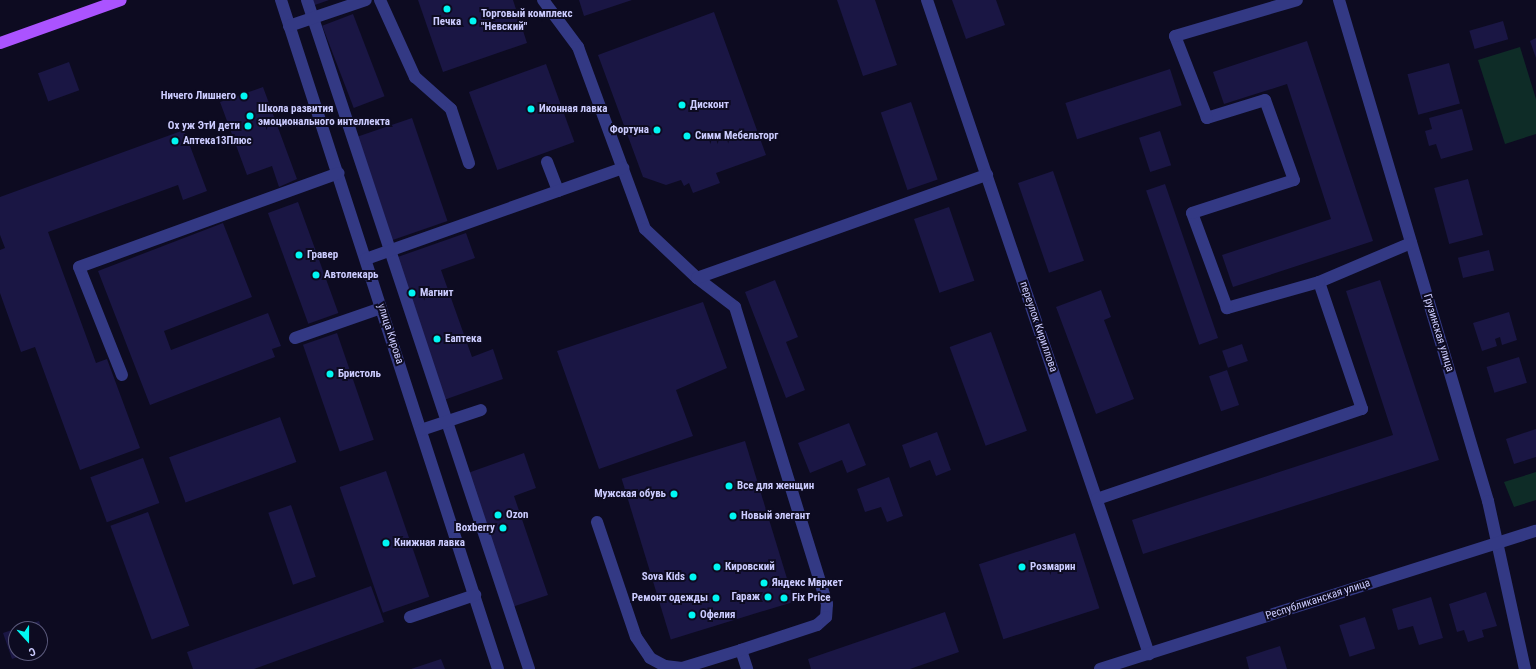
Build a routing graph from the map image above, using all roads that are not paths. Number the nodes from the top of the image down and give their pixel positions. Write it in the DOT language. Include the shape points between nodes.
graph roads {
  1 [pos="121,0"];
  2 [pos="281,0"];
  3 [pos="306,0"];
  4 [pos="366,0"];
  5 [pos="380,0"];
  6 [pos="543,0"];
  7 [pos="927,0"];
  8 [pos="1297,0"];
  9 [pos="1339,0"];
  10 [pos="313,18"];
  11 [pos="289,26"];
  12 [pos="0,43"];
  13 [pos="547,162"];
  14 [pos="469,163"];
  15 [pos="623,168"];
  16 [pos="338,173"];
  17 [pos="987,175"];
  18 [pos="558,191"];
  19 [pos="1411,243"];
  20 [pos="390,250"];
  21 [pos="366,259"];
  22 [pos="697,278"];
  23 [pos="1319,282"];
  24 [pos="382,308"];
  25 [pos="295,338"];
  26 [pos="122,375"];
  27 [pos="481,410"];
  28 [pos="421,430"];
  29 [pos="1096,499"];
  30 [pos="597,522"];
  31 [pos="1536,531"];
  32 [pos="1498,543"];
  33 [pos="474,595"];
  34 [pos="410,617"];
  35 [pos="741,650"];
  36 [pos="1149,654"];
  37 [pos="712,664"];
  38 [pos="498,669"];
  39 [pos="529,669"];
  40 [pos="747,669"];
  41 [pos="1100,669"];
  42 [pos="1525,669"];
  1 -- 12 [label="main road"];
  2 -- 11 [label="street, улица Кирова"];
  3 -- 10 [label="street"];
  4 -- 10 [label="street"];
  5 -- 14 [label="street" via="415,77 450,109"];
  6 -- 15 [label="street" via="578,47"];
  7 -- 17 [label="street, переулок Кириллова"];
  8 -- 23 [label="street" via="1175,36 1207,118 1265,100 1294,180 1192,213 1227,308"];
  9 -- 19 [label="street, Грузинская улица"];
  10 -- 11 [label="street"];
  10 -- 20 [label="street"];
  11 -- 16 [label="street, улица Кирова"];
  13 -- 18 [label="street"];
  15 -- 18 [label="street"];
  15 -- 22 [label="street" via="646,229"];
  16 -- 21 [label="street, улица Кирова"];
  16 -- 26 [label="street" via="79,267"];
  17 -- 22 [label="street"];
  17 -- 29 [label="street, переулок Кириллова"];
  18 -- 20 [label="street"];
  19 -- 23 [label="street"];
  19 -- 32 [label="street, Грузинская улица"];
  20 -- 21 [label="street"];
  20 -- 39 [label="street"];
  21 -- 24 [label="street, улица Кирова"];
  22 -- 35 [label="street" via="735,307 827,604 826,617 817,625"];
  23 -- 29 [label="street" via="1362,409"];
  24 -- 25 [label="street"];
  24 -- 28 [label="street, улица Кирова"];
  27 -- 28 [label="street"];
  28 -- 33 [label="street, улица Кирова"];
  29 -- 36 [label="street, переулок Кириллова"];
  30 -- 37 [label="street" via="636,637 650,658 665,666 682,668"];
  31 -- 32 [label="street, Республиканская улица"];
  32 -- 36 [label="street, Республиканская улица"];
  32 -- 42 [label="street, Грузинская улица"];
  33 -- 34 [label="street"];
  33 -- 38 [label="street, улица Кирова"];
  35 -- 37 [label="street"];
  35 -- 40 [label="street"];
  36 -- 41 [label="street, Республиканская улица"];
}
